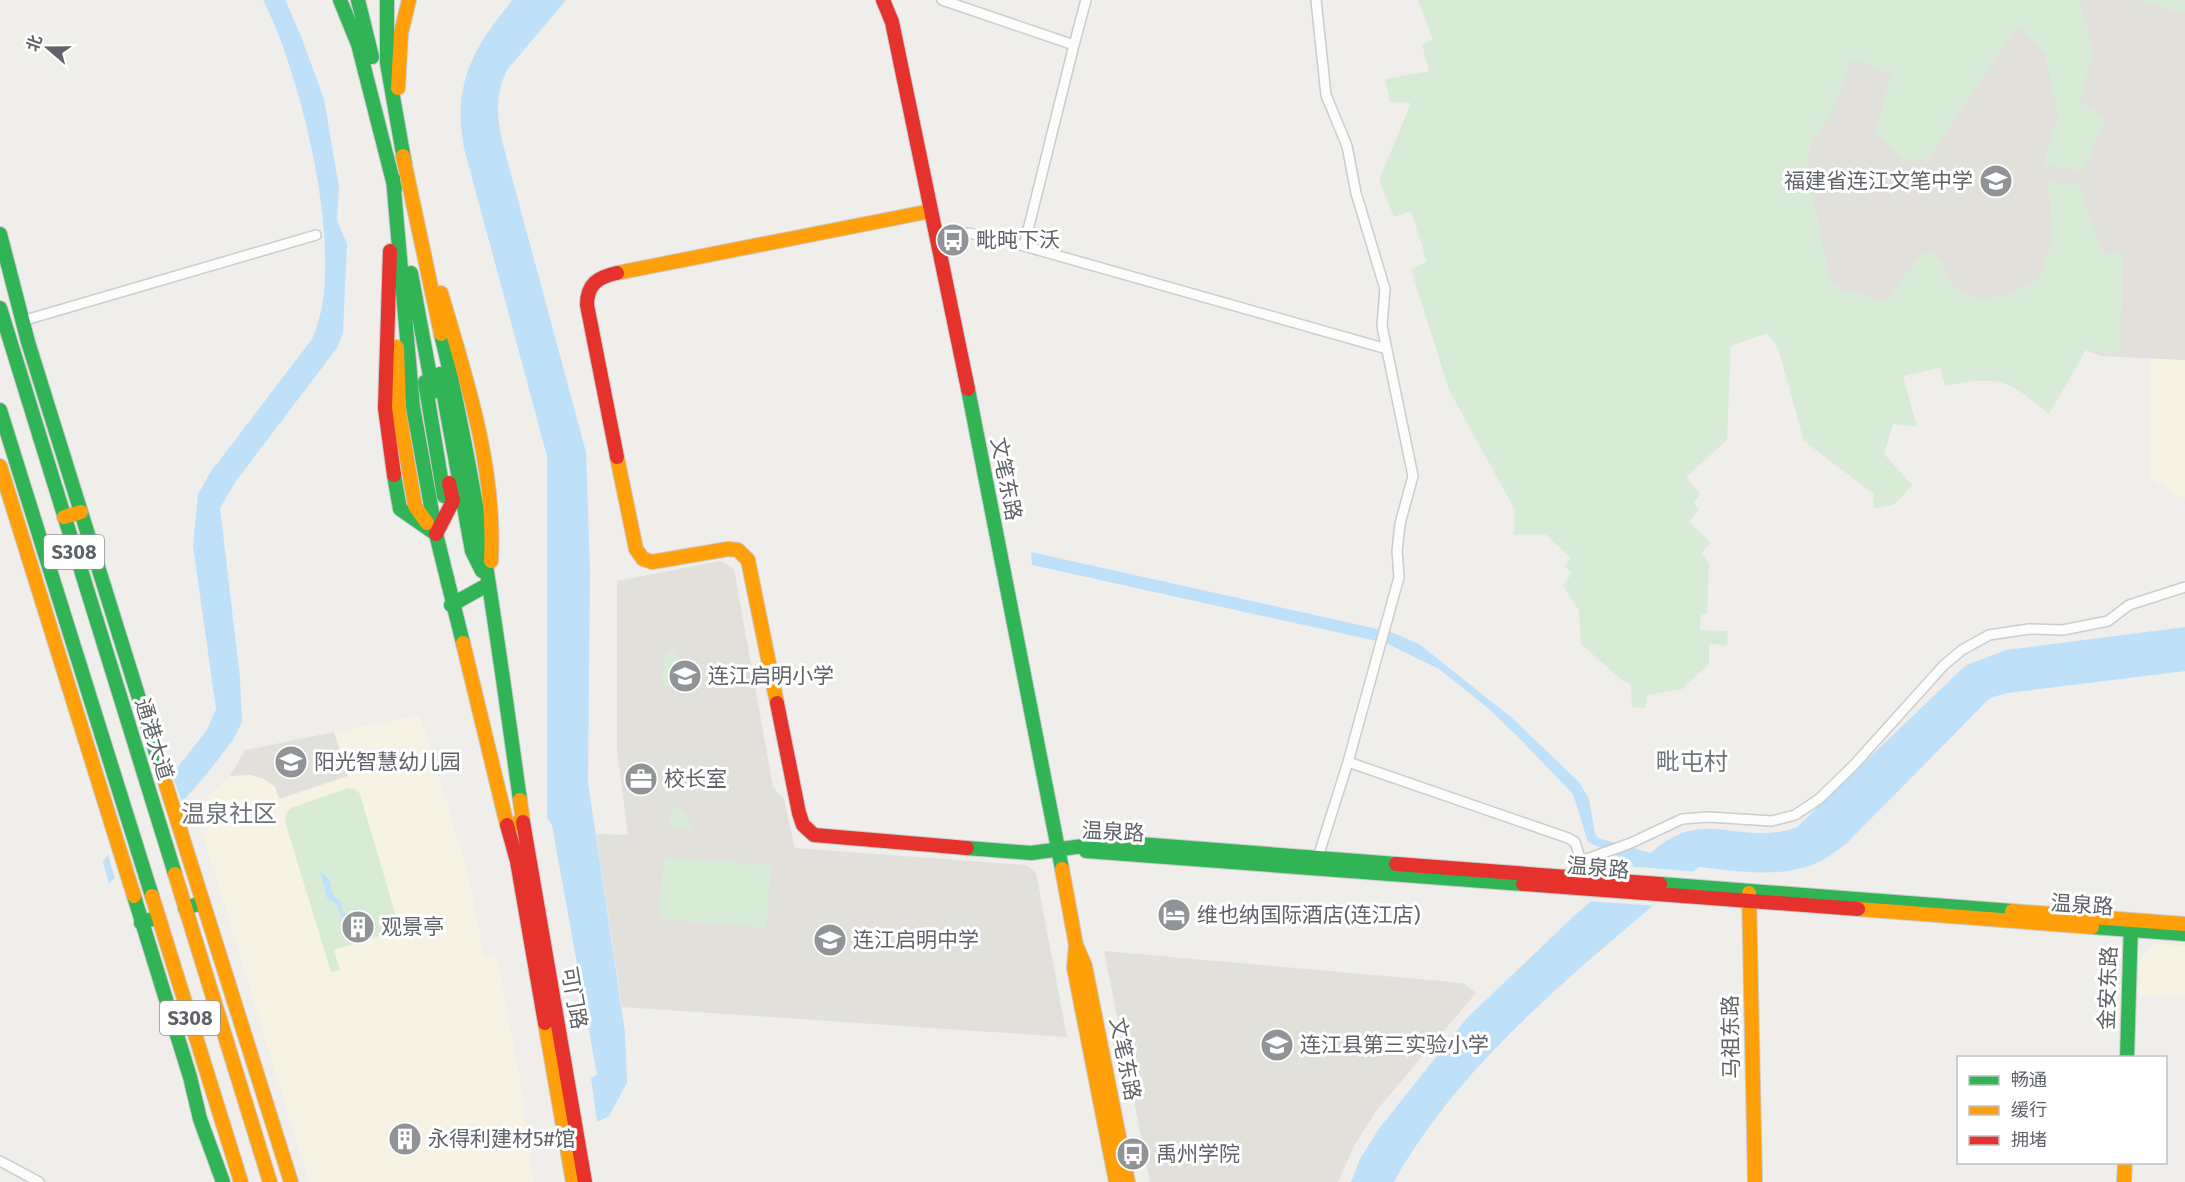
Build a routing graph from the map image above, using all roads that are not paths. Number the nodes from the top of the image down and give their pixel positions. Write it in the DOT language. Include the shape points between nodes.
graph roads {
  1 [pos="340,0"];
  2 [pos="358,0"];
  3 [pos="387,0"];
  4 [pos="409,0"];
  5 [pos="883,0"];
  6 [pos="892,0"];
  7 [pos="942,0"];
  8 [pos="1086,0"];
  9 [pos="1316,0"];
  10 [pos="892,22"];
  11 [pos="1074,45"];
  12 [pos="403,156"];
  13 [pos="393,178"];
  14 [pos="931,211"];
  15 [pos="0,234"];
  16 [pos="316,235"];
  17 [pos="952,236"];
  18 [pos="1024,246"];
  19 [pos="0,308"];
  20 [pos="22,321"];
  21 [pos="1387,349"];
  22 [pos="0,410"];
  23 [pos="0,466"];
  24 [pos="81,512"];
  25 [pos="63,517"];
  26 [pos="436,534"];
  27 [pos="489,584"];
  28 [pos="2185,587"];
  29 [pos="451,605"];
  30 [pos="1348,762"];
  31 [pos="523,822"];
  32 [pos="507,825"];
  33 [pos="1058,850"];
  34 [pos="1318,857"];
  35 [pos="1581,861"];
  36 [pos="1580,877"];
  37 [pos="1599,883"];
  38 [pos="1749,896"];
  39 [pos="202,903"];
  40 [pos="185,908"];
  41 [pos="158,917"];
  42 [pos="141,923"];
  43 [pos="2185,924"];
  44 [pos="2131,925"];
  45 [pos="2185,934"];
  46 [pos="1076,945"];
  47 [pos="2127,1056"];
  48 [pos="0,1161"];
  49 [pos="2125,1164"];
  50 [pos="39,1182"];
  51 [pos="224,1182"];
  52 [pos="241,1182"];
  53 [pos="270,1182"];
  54 [pos="291,1182"];
  55 [pos="573,1182"];
  56 [pos="585,1182"];
  57 [pos="1116,1182"];
  58 [pos="1128,1182"];
  59 [pos="1755,1182"];
  60 [pos="2124,1182"];
  1 -- 13 [label="main road" via="358,44"];
  2 -- 13 [label="main road" via="378,82"];
  3 -- 12 [label="main road" via="387,75"];
  4 -- 12 [label="main road" via="398,71"];
  5 -- 10 [label="main road, 文笔东路"];
  6 -- 10 [label="main road, 文笔东路"];
  7 -- 11 [label="street"];
  8 -- 11 [label="street"];
  9 -- 21 [label="street" via="1326,95 1347,146 1356,193 1384,289 1382,326"];
  10 -- 14 [label="main road, 文笔东路"];
  11 -- 18 [label="street"];
  12 -- 27 [label="main road, 可门路" via="459,410"];
  13 -- 26 [label="main road, 可门路" via="413,406"];
  13 -- 26 [label="main road" via="453,501"];
  13 -- 26 [label="main road" via="391,413 407,508"];
  14 -- 33 [label="main road, 文笔东路"];
  14 -- 33 [label="main road" via="602,277 590,284 586,293 591,331 638,553 647,561 657,562 728,549 738,550 748,560 797,803 806,829 824,838 1031,853"];
  15 -- 20 [label="main road"];
  16 -- 20 [label="street"];
  17 -- 18 [label="street" via="969,233"];
  18 -- 21 [label="street"];
  19 -- 25 [label="main road, 通港大道 / S308"];
  20 -- 24 [label="main road"];
  21 -- 30 [label="street" via="1413,476 1400,524 1399,577"];
  22 -- 41 [label="main road, S308"];
  23 -- 42 [label="main road"];
  24 -- 25 [label="main road"];
  24 -- 39 [label="main road"];
  25 -- 40 [label="main road, 通港大道 / S308"];
  26 -- 29 [label="main road, 可门路"];
  27 -- 29 [label="main road"];
  27 -- 31 [label="main road, 可门路"];
  28 -- 35 [label="street" via="2129,605 2108,621 2063,630 2029,629 1989,636 1962,650 1853,766 1819,799 1795,815 1772,821 1708,816 1682,819"];
  29 -- 32 [label="main road, 可门路"];
  30 -- 34 [label="street"];
  30 -- 35 [label="street" via="1568,838 1575,842"];
  31 -- 32 [label="main road"];
  31 -- 56 [label="main road, 可门路"];
  32 -- 55 [label="main road, 可门路" via="517,861"];
  33 -- 34 [label="main road, 温泉路" via="1106,842"];
  33 -- 37 [label="main road, 温泉路"];
  33 -- 46 [label="main road, 文笔东路"];
  34 -- 36 [label="main road, 温泉路"];
  35 -- 36 [label="street"];
  36 -- 37 [label="main road, 温泉路"];
  37 -- 38 [label="main road, 温泉路"];
  38 -- 44 [label="main road, 温泉路"];
  38 -- 59 [label="main road, 马祖东路"];
  39 -- 40 [label="main road"];
  39 -- 54 [label="main road"];
  40 -- 53 [label="main road, 通港大道 / S308"];
  41 -- 42 [label="main road"];
  41 -- 52 [label="main road, S308"];
  42 -- 51 [label="main road" via="190,1077 203,1134"];
  43 -- 44 [label="main road, 温泉路"];
  44 -- 45 [label="main road, 温泉路"];
  44 -- 47 [label="main road, 金安东路"];
  46 -- 57 [label="main road, 文笔东路" via="1074,968"];
  46 -- 58 [label="main road, 文笔东路" via="1085,966"];
  48 -- 50 [label="street"];
  49 -- 60 [label="main road"];
}
